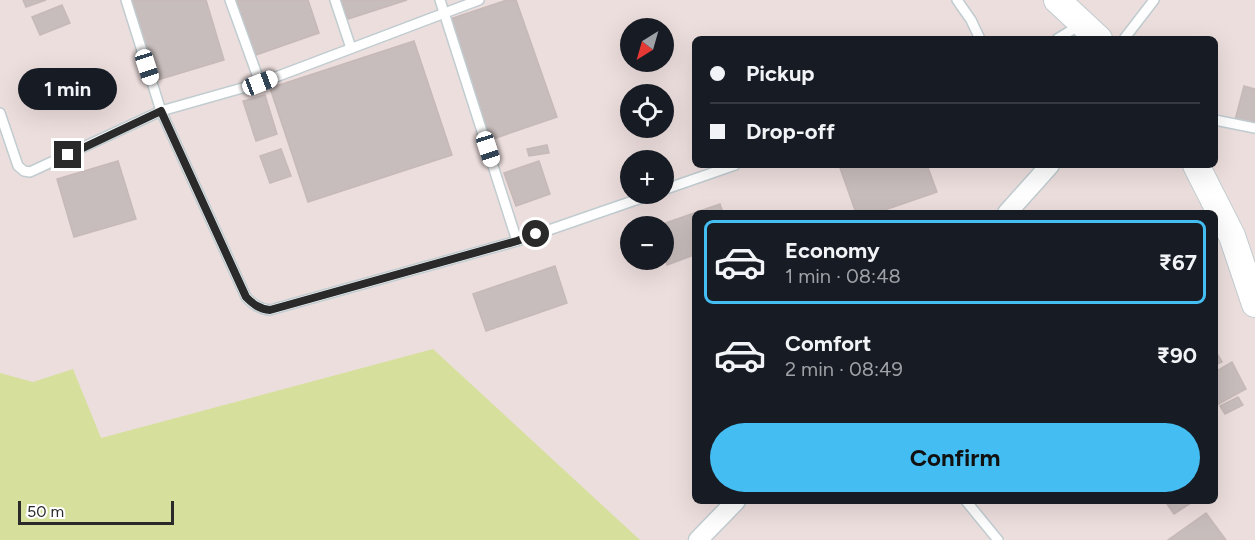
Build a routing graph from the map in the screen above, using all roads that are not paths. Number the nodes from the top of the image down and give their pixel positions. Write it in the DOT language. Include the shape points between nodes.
graph roads {
  1 [pos="126,0"];
  2 [pos="230,0"];
  3 [pos="335,0"];
  4 [pos="440,0"];
  5 [pos="479,0"];
  6 [pos="957,0"];
  7 [pos="1057,0"];
  8 [pos="1154,0"];
  9 [pos="445,12"];
  10 [pos="1091,31"];
  11 [pos="979,36"];
  12 [pos="1070,36"];
  13 [pos="1126,36"];
  14 [pos="351,48"];
  15 [pos="260,83"];
  16 [pos="161,111"];
  17 [pos="0,113"];
  18 [pos="1218,121"];
  19 [pos="1255,128"];
  20 [pos="726,168"];
  21 [pos="1047,168"];
  22 [pos="1198,168"];
  23 [pos="674,186"];
  24 [pos="624,204"];
  25 [pos="1010,210"];
  26 [pos="517,241"];
  27 [pos="1255,304"];
  28 [pos="733,504"];
  29 [pos="968,504"];
  30 [pos="698,540"];
  31 [pos="998,540"];
  1 -- 16 [label="lane"];
  2 -- 15 [label="lane"];
  3 -- 14 [label="lane"];
  4 -- 9 [label="lane"];
  5 -- 9 [label="lane"];
  6 -- 11 [label="lane"];
  7 -- 10 [label="main road"];
  8 -- 13 [label="lane"];
  9 -- 14 [label="lane"];
  9 -- 26 [label="lane"];
  10 -- 12 [label="lane"];
  14 -- 15 [label="lane"];
  15 -- 16 [label="lane"];
  16 -- 17 [label="lane" via="30,172 18,166"];
  16 -- 26 [label="lane" via="246,297 262,309 270,310"];
  18 -- 19 [label="lane"];
  20 -- 23 [label="lane"];
  21 -- 25 [label="street"];
  22 -- 27 [label="main road" via="1232,236"];
  24 -- 26 [label="lane"];
  28 -- 30 [label="street"];
  29 -- 31 [label="lane"];
}
